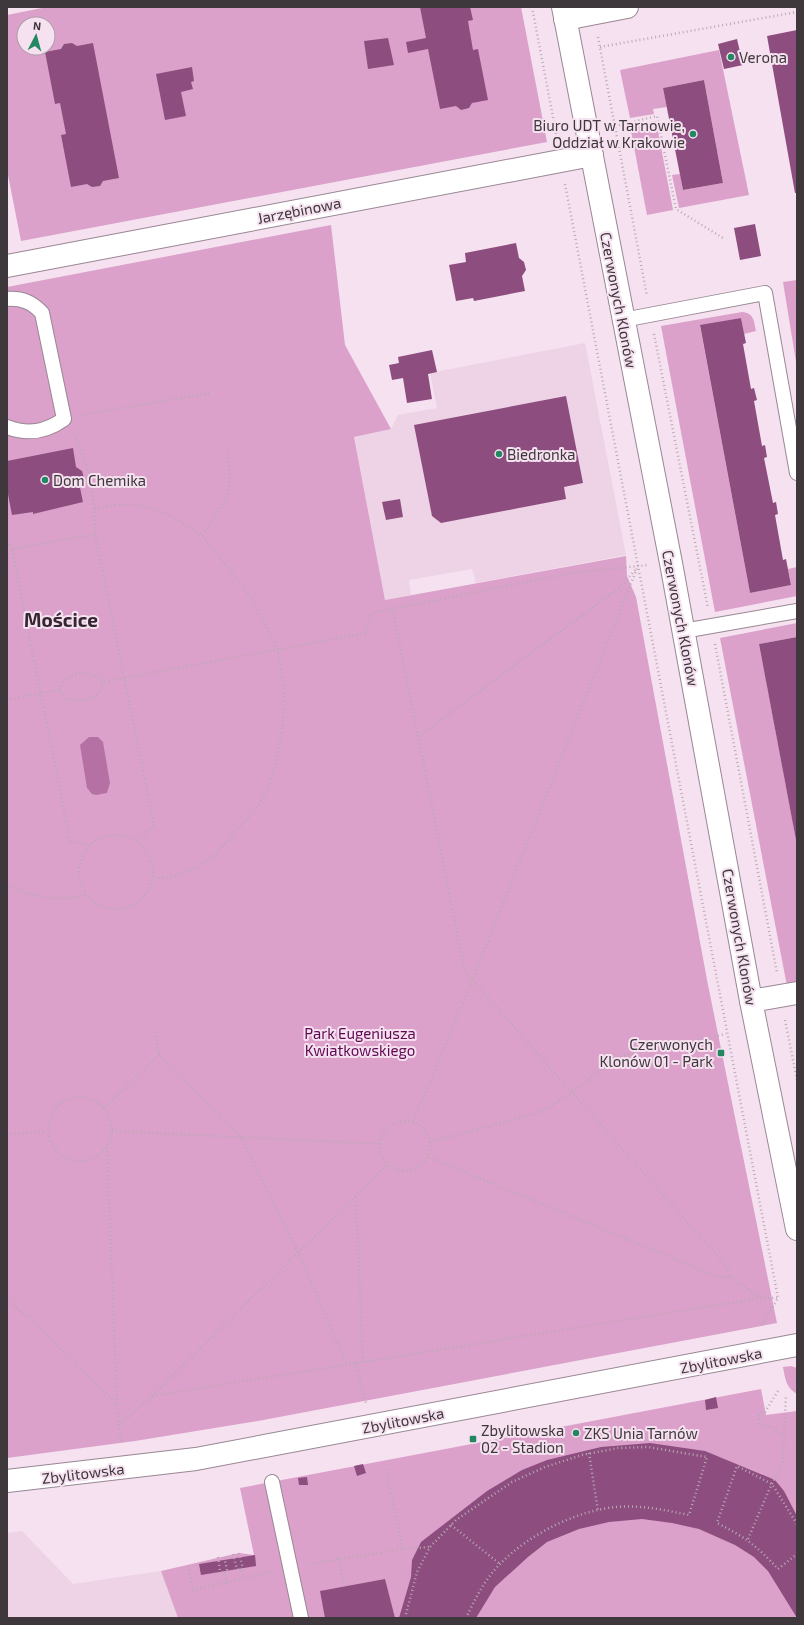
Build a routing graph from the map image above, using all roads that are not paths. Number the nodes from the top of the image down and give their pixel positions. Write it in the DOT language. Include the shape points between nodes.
graph roads {
  1 [pos="627,7"];
  2 [pos="564,13"];
  3 [pos="592,155"];
  4 [pos="7,266"];
  5 [pos="7,299"];
  6 [pos="623,320"];
  7 [pos="7,427"];
  8 [pos="797,473"];
  9 [pos="797,611"];
  10 [pos="683,631"];
  11 [pos="789,994"];
  12 [pos="751,1001"];
  13 [pos="797,1229"];
  14 [pos="797,1345"];
  15 [pos="7,1482"];
  16 [pos="272,1482"];
  17 [pos="301,1618"];
  1 -- 2 [label="street"];
  2 -- 3 [label="street, Czerwonych Klonów"];
  3 -- 4 [label="street, Jarzębinowa"];
  3 -- 6 [label="street, Czerwonych Klonów"];
  5 -- 7 [label="lane" via="26,301 42,313 64,419 42,431 17,431"];
  6 -- 8 [label="lane" via="765,293"];
  6 -- 10 [label="street, Czerwonych Klonów"];
  9 -- 10 [label="lane"];
  10 -- 12 [label="street, Czerwonych Klonów"];
  11 -- 12 [label="street"];
  12 -- 13 [label="street, Czerwonych Klonów"];
  14 -- 15 [label="street, Zbylitowska" via="196,1459"];
  16 -- 17 [label="lane"];
}
